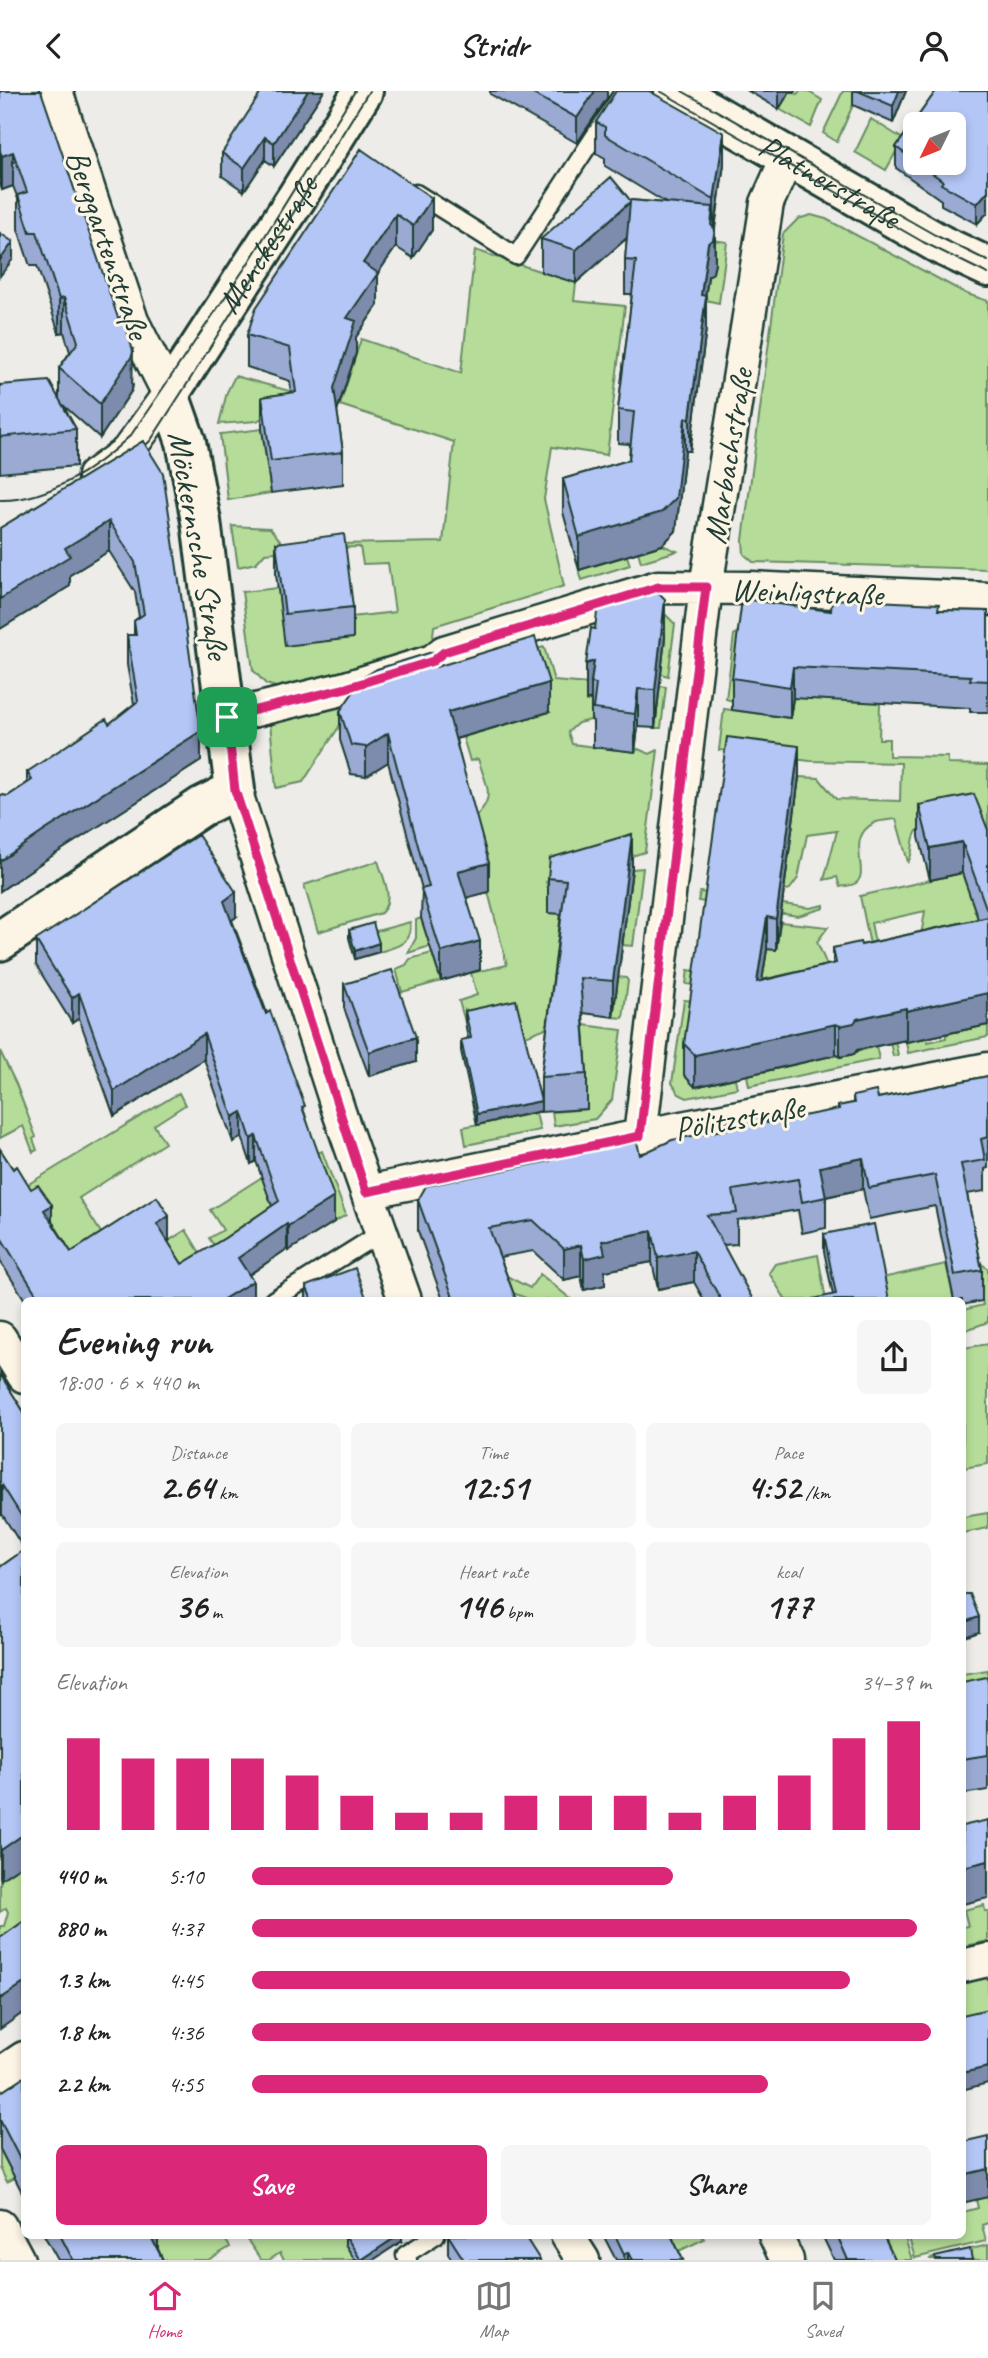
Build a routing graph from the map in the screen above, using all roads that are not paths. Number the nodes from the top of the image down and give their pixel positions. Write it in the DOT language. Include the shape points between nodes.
graph roads {
  1 [pos="56,91"];
  2 [pos="363,91"];
  3 [pos="624,91"];
  4 [pos="674,91"];
  5 [pos="788,156"];
  6 [pos="400,182"];
  7 [pos="988,267"];
  8 [pos="169,394"];
  9 [pos="66,492"];
  10 [pos="706,587"];
  11 [pos="988,599"];
  12 [pos="227,717"];
  13 [pos="235,790"];
  14 [pos="0,941"];
  15 [pos="988,1069"];
  16 [pos="640,1136"];
  17 [pos="366,1192"];
  18 [pos="382,1232"];
  19 [pos="277,1297"];
  20 [pos="404,1297"];
  21 [pos="0,1338"];
  22 [pos="21,1371"];
  23 [pos="988,1961"];
  24 [pos="966,1965"];
  25 [pos="21,2060"];
  26 [pos="0,2074"];
  27 [pos="0,2225"];
  28 [pos="430,2239"];
  29 [pos="570,2239"];
  30 [pos="777,2239"];
  31 [pos="18,2260"];
  32 [pos="408,2260"];
  33 [pos="583,2260"];
  34 [pos="787,2260"];
  1 -- 8 [label="street, Berggartenstraße" via="132,321"];
  2 -- 8 [label="main road, Menckestraße" via="341,144"];
  3 -- 6 [label="lane" via="516,256"];
  4 -- 5 [label="main road, Platnerstraße"];
  5 -- 7 [label="main road, Platnerstraße" via="941,245"];
  5 -- 10 [label="street, Marbachstraße" via="767,204"];
  8 -- 9 [label="street" via="127,452"];
  8 -- 12 [label="main road, Möckernsche Straße" via="181,424 197,496"];
  10 -- 11 [label="street, Weinligstraße"];
  10 -- 12 [label="street, Weinligstraße" via="658,587 444,652 433,661 346,688"];
  10 -- 16 [label="street, Marbachstraße"];
  12 -- 13 [label="main road, Möckernsche Straße"];
  13 -- 14 [label="main road" via="201,807"];
  13 -- 17 [label="street, Möckernsche Straße"];
  15 -- 16 [label="street, Pölitzstraße"];
  16 -- 17 [label="street, Pölitzstraße"];
  17 -- 18 [label="street, Möckernsche Straße"];
  18 -- 19 [label="lane"];
  18 -- 20 [label="street, Möckernsche Straße"];
  21 -- 22 [label="street"];
  23 -- 24 [label="street"];
  25 -- 26 [label="street"];
  27 -- 31 [label="street"];
  28 -- 32 [label="lane" via="405,2255"];
  29 -- 33 [label="street"];
  30 -- 34 [label="street"];
}
